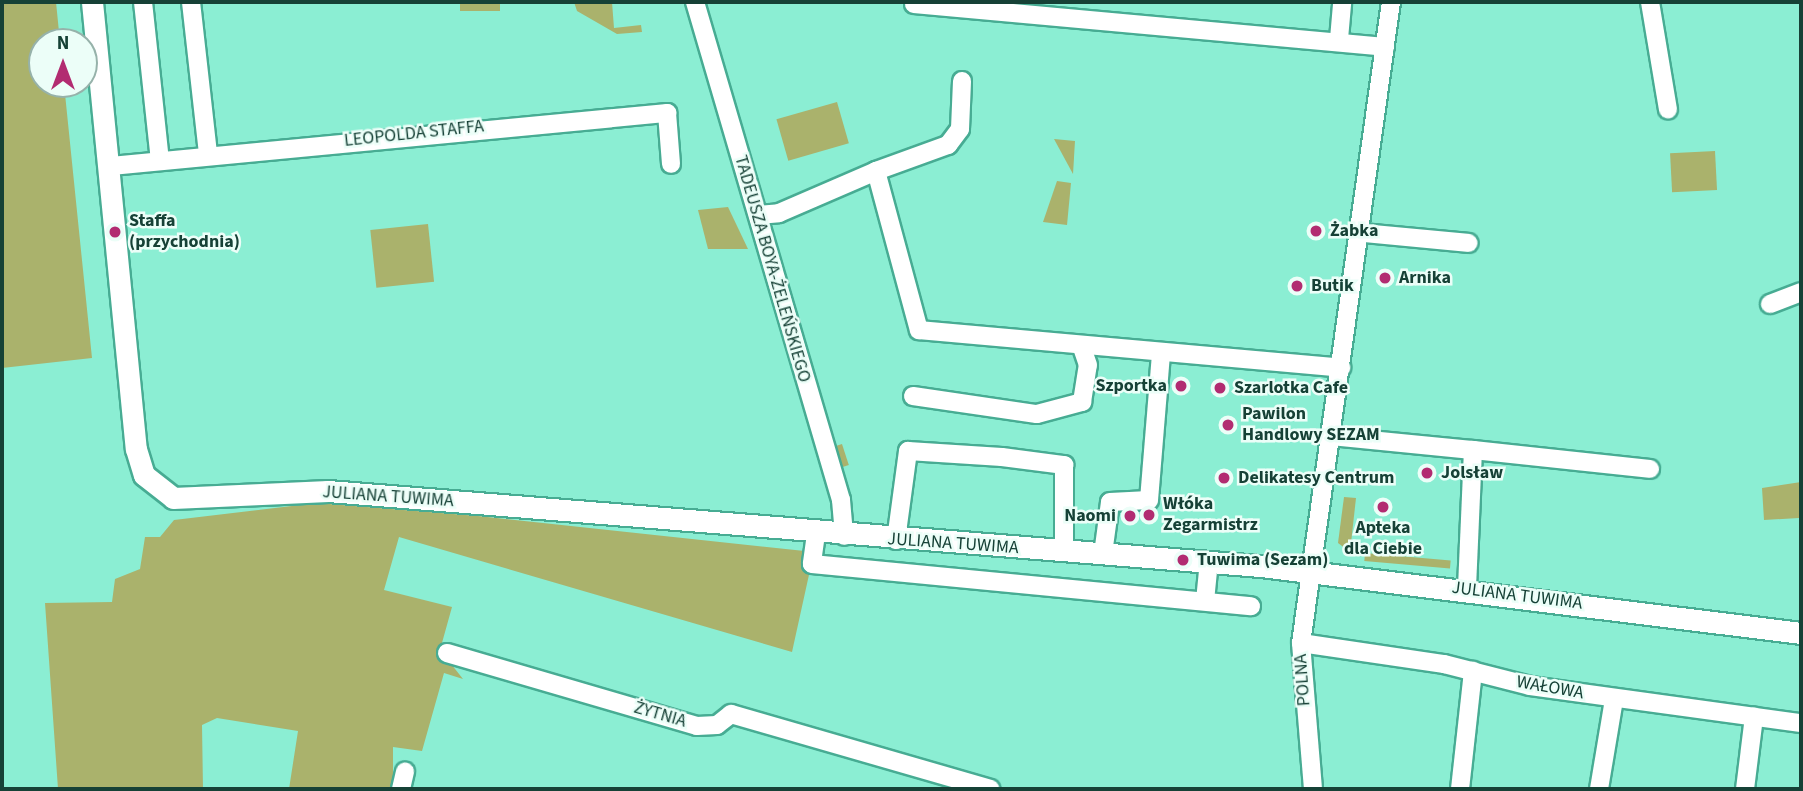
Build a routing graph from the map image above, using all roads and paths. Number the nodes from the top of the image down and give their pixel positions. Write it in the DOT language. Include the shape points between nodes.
graph roads {
  1 [pos="92,2"];
  2 [pos="143,2"];
  3 [pos="191,2"];
  4 [pos="695,2"];
  5 [pos="1342,2"];
  6 [pos="1391,2"];
  7 [pos="1650,2"];
  8 [pos="914,4"];
  9 [pos="1339,39"];
  10 [pos="1385,47"];
  11 [pos="962,81"];
  12 [pos="1668,110"];
  13 [pos="208,154"];
  14 [pos="160,160"];
  15 [pos="671,164"];
  16 [pos="111,166"];
  17 [pos="876,171"];
  18 [pos="758,215"];
  19 [pos="1363,233"];
  20 [pos="1469,243"];
  21 [pos="1801,292"];
  22 [pos="1770,304"];
  23 [pos="1081,345"];
  24 [pos="1161,353"];
  25 [pos="1341,368"];
  26 [pos="913,396"];
  27 [pos="1330,436"];
  28 [pos="1474,450"];
  29 [pos="1650,469"];
  30 [pos="816,534"];
  31 [pos="844,536"];
  32 [pos="896,540"];
  33 [pos="1065,552"];
  34 [pos="1103,554"];
  35 [pos="1209,561"];
  36 [pos="1312,571"];
  37 [pos="1467,590"];
  38 [pos="1205,601"];
  39 [pos="1251,606"];
  40 [pos="1801,633"];
  41 [pos="1301,643"];
  42 [pos="447,653"];
  43 [pos="1473,671"];
  44 [pos="1614,699"];
  45 [pos="1754,717"];
  46 [pos="1801,723"];
  47 [pos="405,771"];
  48 [pos="401,789"];
  49 [pos="990,789"];
  50 [pos="1313,789"];
  51 [pos="1460,789"];
  52 [pos="1599,789"];
  53 [pos="1745,789"];
  1 -- 16 [label="street"];
  2 -- 14 [label="street"];
  3 -- 13 [label="street"];
  4 -- 18 [label="street, TADEUSZA BOYA-ŻELEŃSKIEGO"];
  5 -- 9 [label="street"];
  6 -- 10 [label="street, POLNA"];
  7 -- 12 [label="street"];
  8 -- 9 [label="street"];
  9 -- 10 [label="street"];
  10 -- 19 [label="street, POLNA"];
  11 -- 17 [label="street" via="960,129 948,145"];
  13 -- 14 [label="street, LEOPOLDA STAFFA"];
  13 -- 15 [label="street, LEOPOLDA STAFFA" via="667,113"];
  14 -- 16 [label="street, LEOPOLDA STAFFA"];
  16 -- 30 [label="street, JULIANA TUWIMA" via="136,443 149,480 184,500 328,491"];
  17 -- 18 [label="street" via="779,213"];
  17 -- 23 [label="street" via="919,330"];
  18 -- 31 [label="street, TADEUSZA BOYA-ŻELEŃSKIEGO" via="841,500"];
  19 -- 20 [label="street"];
  19 -- 25 [label="street, POLNA"];
  21 -- 22 [label="street"];
  23 -- 24 [label="street"];
  23 -- 26 [label="street" via="1088,365 1082,402 1037,414"];
  24 -- 25 [label="street"];
  24 -- 34 [label="street" via="1149,500 1110,502"];
  25 -- 27 [label="street, POLNA"];
  27 -- 28 [label="street"];
  27 -- 36 [label="street, POLNA"];
  28 -- 29 [label="street"];
  28 -- 37 [label="street"];
  30 -- 31 [label="street, JULIANA TUWIMA"];
  30 -- 38 [label="street" via="813,564"];
  31 -- 32 [label="street, JULIANA TUWIMA"];
  32 -- 33 [label="street, JULIANA TUWIMA"];
  32 -- 33 [label="street" via="908,451 1027,458 1064,465"];
  33 -- 34 [label="street, JULIANA TUWIMA"];
  34 -- 35 [label="street, JULIANA TUWIMA"];
  35 -- 36 [label="street, JULIANA TUWIMA"];
  35 -- 38 [label="street"];
  36 -- 37 [label="street, JULIANA TUWIMA"];
  36 -- 41 [label="street, POLNA"];
  37 -- 40 [label="street, JULIANA TUWIMA"];
  38 -- 39 [label="street"];
  41 -- 43 [label="street, WAŁOWA"];
  41 -- 50 [label="street, POLNA"];
  42 -- 49 [label="street, ŻYTNIA" via="697,726 718,725 731,714"];
  43 -- 44 [label="street, WAŁOWA"];
  43 -- 51 [label="street"];
  44 -- 45 [label="street, WAŁOWA"];
  44 -- 52 [label="street"];
  45 -- 46 [label="street, WAŁOWA"];
  45 -- 53 [label="street"];
  47 -- 48 [label="street"];
}
